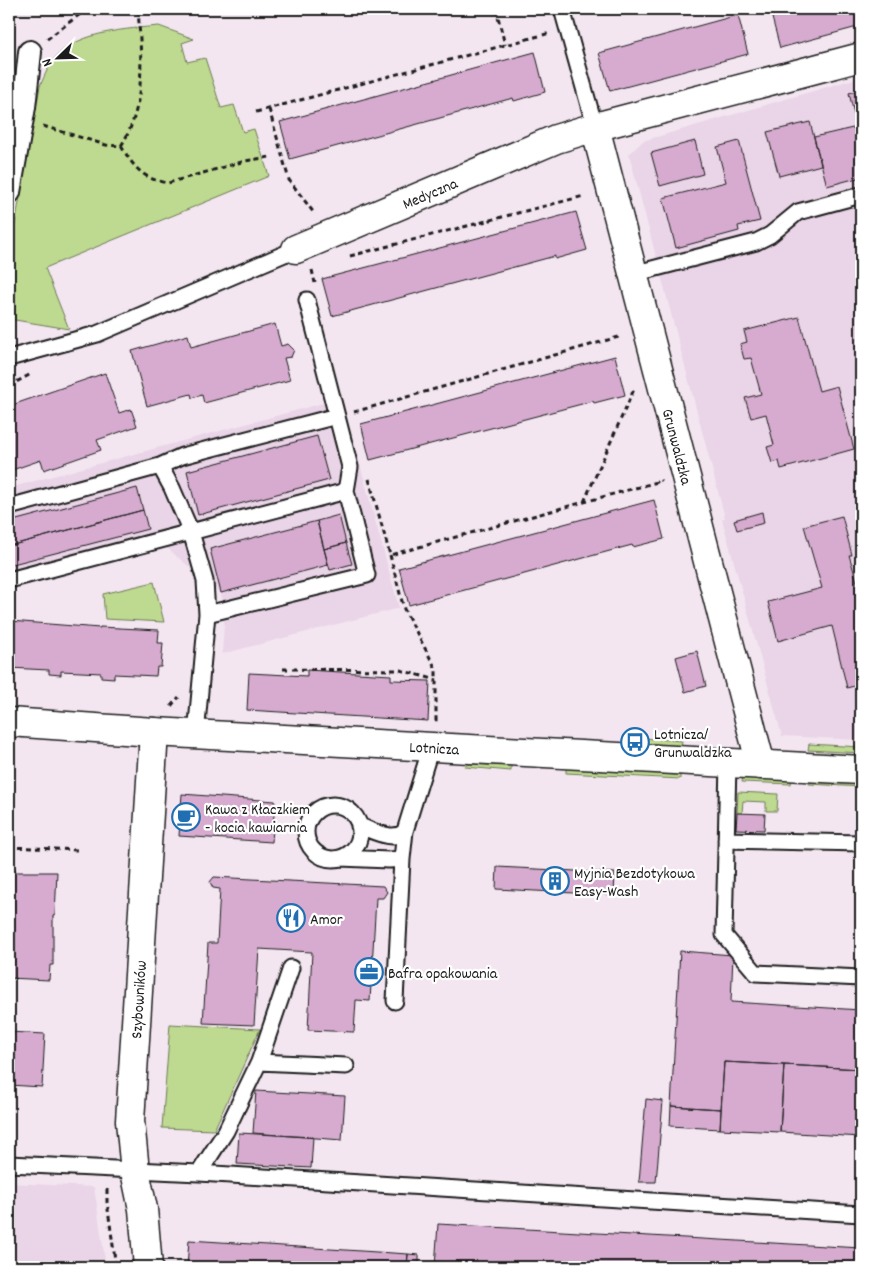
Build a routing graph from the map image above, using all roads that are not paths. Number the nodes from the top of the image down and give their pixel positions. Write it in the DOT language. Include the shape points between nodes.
graph roads {
  1 [pos="562,9"];
  2 [pos="30,52"];
  3 [pos="861,57"];
  4 [pos="595,127"];
  5 [pos="9,192"];
  6 [pos="861,195"];
  7 [pos="303,258"];
  8 [pos="633,274"];
  9 [pos="307,300"];
  10 [pos="9,358"];
  11 [pos="344,414"];
  12 [pos="160,466"];
  13 [pos="346,491"];
  14 [pos="9,507"];
  15 [pos="191,532"];
  16 [pos="9,580"];
  17 [pos="207,614"];
  18 [pos="9,722"];
  19 [pos="154,732"];
  20 [pos="196,735"];
  21 [pos="434,736"];
  22 [pos="728,763"];
  23 [pos="761,765"];
  24 [pos="861,770"];
  25 [pos="359,826"];
  26 [pos="405,831"];
  27 [pos="726,840"];
  28 [pos="861,843"];
  29 [pos="339,858"];
  30 [pos="402,859"];
  31 [pos="291,968"];
  32 [pos="861,978"];
  33 [pos="395,1001"];
  34 [pos="259,1062"];
  35 [pos="346,1066"];
  36 [pos="9,1164"];
  37 [pos="135,1171"];
  38 [pos="199,1173"];
  39 [pos="861,1214"];
  40 [pos="148,1267"];
  1 -- 4 [label="lane"];
  2 -- 5 [label="street"];
  3 -- 4 [label="street, Medyczna"];
  4 -- 7 [label="street, Medyczna" via="556,140"];
  4 -- 8 [label="street, Grunwaldzka"];
  6 -- 8 [label="lane" via="798,212 770,236 756,242"];
  7 -- 10 [label="lane, Medyczna" via="97,334"];
  8 -- 23 [label="street, Grunwaldzka"];
  9 -- 11 [label="lane"];
  11 -- 12 [label="lane" via="182,456"];
  11 -- 13 [label="lane" via="350,468"];
  12 -- 14 [label="lane"];
  12 -- 15 [label="lane"];
  13 -- 15 [label="lane"];
  13 -- 17 [label="lane" via="367,575"];
  15 -- 16 [label="lane"];
  15 -- 17 [label="lane" via="205,581"];
  17 -- 20 [label="lane"];
  18 -- 19 [label="street, Lotnicza"];
  19 -- 20 [label="street, Lotnicza"];
  19 -- 37 [label="street, Szybowników" via="130,1121"];
  20 -- 21 [label="street, Lotnicza"];
  21 -- 22 [label="street, Lotnicza"];
  21 -- 26 [label="lane"];
  22 -- 23 [label="street, Lotnicza"];
  22 -- 27 [label="lane"];
  23 -- 24 [label="street, Lotnicza"];
  25 -- 26 [label="lane" via="392,837"];
  25 -- 29 [label="lane" via="356,846"];
  25 -- 29 [label="lane" via="351,812 337,805 322,807 310,818 306,833 310,848 323,858"];
  26 -- 30 [label="lane"];
  27 -- 28 [label="lane"];
  27 -- 32 [label="lane" via="724,935 756,973"];
  29 -- 30 [label="lane"];
  30 -- 33 [label="lane"];
  31 -- 34 [label="lane"];
  34 -- 35 [label="lane"];
  34 -- 38 [label="lane" via="226,1131"];
  36 -- 37 [label="lane"];
  37 -- 38 [label="lane"];
  37 -- 40 [label="street, Szybowników" via="144,1209"];
  38 -- 39 [label="lane"];
}
